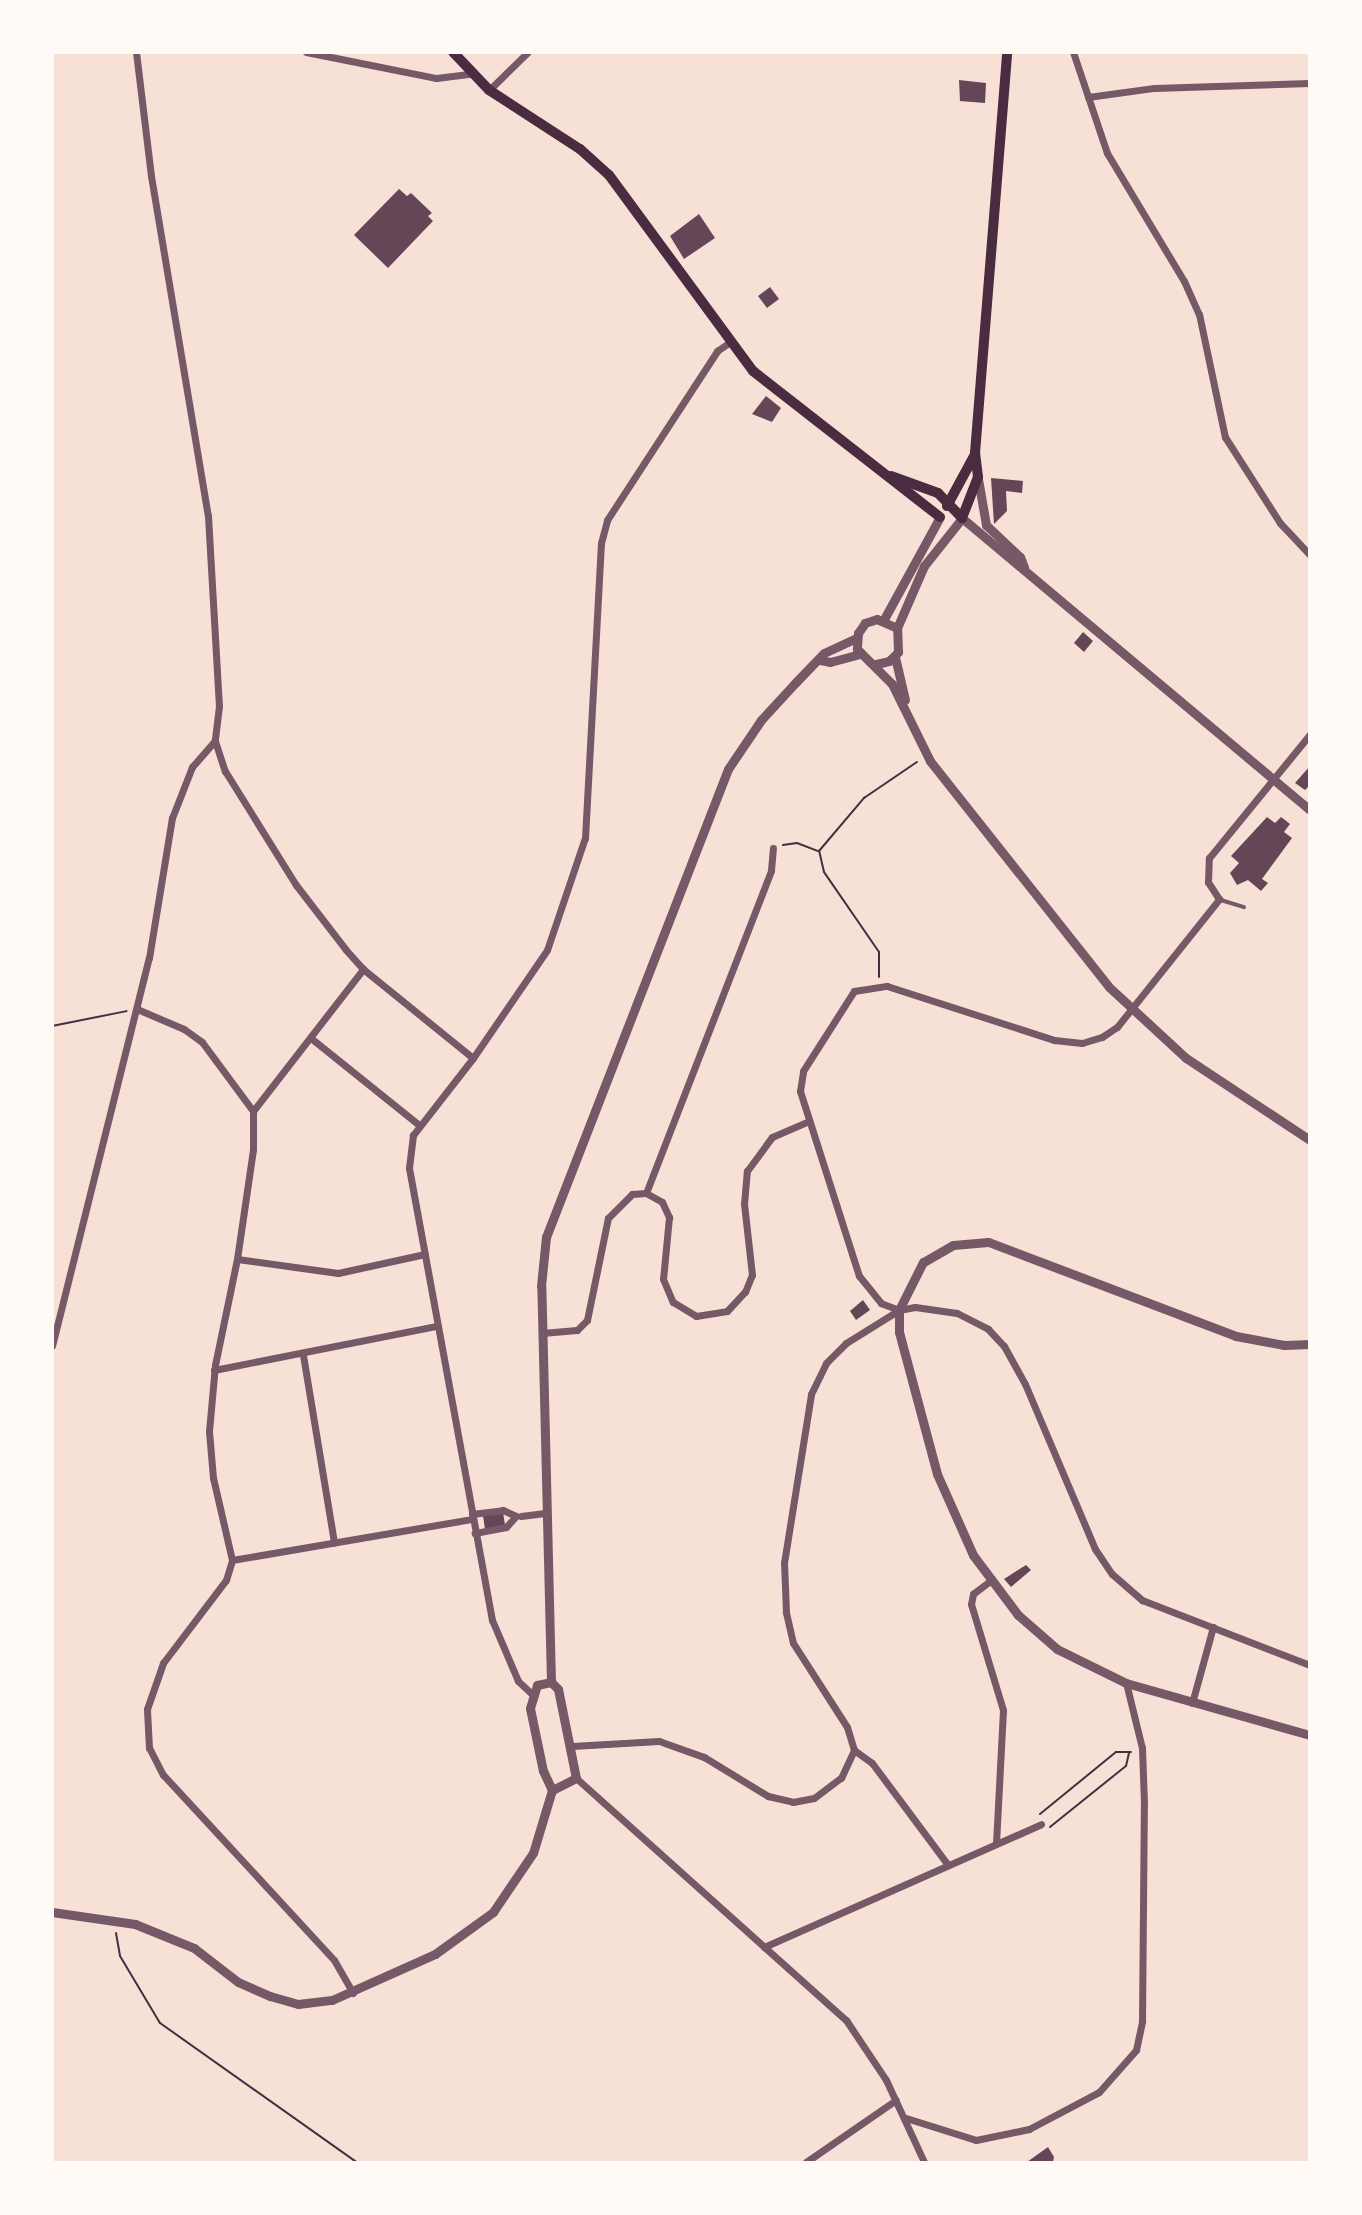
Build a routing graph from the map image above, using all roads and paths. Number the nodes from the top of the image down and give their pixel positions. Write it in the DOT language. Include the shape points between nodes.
graph roads {
  1 [pos="136,52"];
  2 [pos="306,52"];
  3 [pos="453,52"];
  4 [pos="528,52"];
  5 [pos="1007,52"];
  6 [pos="1073,52"];
  7 [pos="471,74"];
  8 [pos="1310,83"];
  9 [pos="489,90"];
  10 [pos="1088,96"];
  11 [pos="730,342"];
  12 [pos="975,453"];
  13 [pos="884,473"];
  14 [pos="978,477"];
  15 [pos="950,502"];
  16 [pos="940,517"];
  17 [pos="962,518"];
  18 [pos="1310,555"];
  19 [pos="1025,568"];
  20 [pos="883,621"];
  21 [pos="897,628"];
  22 [pos="856,638"];
  23 [pos="860,654"];
  24 [pos="895,657"];
  25 [pos="820,660"];
  26 [pos="876,664"];
  27 [pos="905,709"];
  28 [pos="1310,734"];
  29 [pos="215,741"];
  30 [pos="927,755"];
  31 [pos="1273,779"];
  32 [pos="1310,810"];
  33 [pos="773,848"];
  34 [pos="819,851"];
  35 [pos="1219,899"];
  36 [pos="1244,906"];
  37 [pos="363,969"];
  38 [pos="879,985"];
  39 [pos="137,1009"];
  40 [pos="1129,1010"];
  41 [pos="52,1026"];
  42 [pos="312,1039"];
  43 [pos="473,1058"];
  44 [pos="253,1111"];
  45 [pos="809,1121"];
  46 [pos="419,1125"];
  47 [pos="1310,1140"];
  48 [pos="646,1193"];
  49 [pos="425,1254"];
  50 [pos="237,1259"];
  51 [pos="899,1310"];
  52 [pos="437,1326"];
  53 [pos="542,1333"];
  54 [pos="1310,1344"];
  55 [pos="52,1346"];
  56 [pos="303,1355"];
  57 [pos="214,1370"];
  58 [pos="547,1513"];
  59 [pos="521,1516"];
  60 [pos="472,1517"];
  61 [pos="475,1533"];
  62 [pos="334,1542"];
  63 [pos="232,1560"];
  64 [pos="990,1581"];
  65 [pos="1213,1627"];
  66 [pos="1310,1665"];
  67 [pos="551,1682"];
  68 [pos="1126,1683"];
  69 [pos="531,1693"];
  70 [pos="1192,1703"];
  71 [pos="1310,1735"];
  72 [pos="572,1746"];
  73 [pos="854,1750"];
  74 [pos="576,1778"];
  75 [pos="552,1790"];
  76 [pos="1041,1824"];
  77 [pos="996,1842"];
  78 [pos="948,1864"];
  79 [pos="52,1912"];
  80 [pos="115,1921"];
  81 [pos="764,1947"];
  82 [pos="353,1993"];
  83 [pos="896,2100"];
  84 [pos="906,2118"];
  85 [pos="923,2160"];
  86 [pos="356,2162"];
  87 [pos="806,2162"];
  88 [pos="912,2162"];
  1 -- 29 [label="street" via="151,176 208,516 219,706"];
  2 -- 7 [label="street" via="436,78"];
  3 -- 7 [label="main road"];
  4 -- 9 [label="street"];
  5 -- 12 [label="main road"];
  6 -- 10 [label="street"];
  7 -- 9 [label="main road"];
  8 -- 10 [label="street" via="1154,88"];
  9 -- 11 [label="main road" via="580,149 609,175"];
  10 -- 18 [label="street" via="1112,163 1199,314 1225,437 1280,523"];
  11 -- 13 [label="main road" via="777,392"];
  11 -- 43 [label="street" via="717,351 607,520 601,543 585,838 547,950"];
  12 -- 14 [label="main road"];
  12 -- 15 [label="main road"];
  13 -- 15 [label="main road" via="932,489"];
  13 -- 16 [label="main road"];
  14 -- 17 [label="main road"];
  14 -- 19 [label="street" via="986,525 1020,557"];
  15 -- 16 [label="main road"];
  15 -- 17 [label="main road"];
  16 -- 17 [label="main road"];
  16 -- 20 [label="street"];
  17 -- 19 [label="street"];
  17 -- 21 [label="street" via="924,566"];
  19 -- 31 [label="street"];
  20 -- 21 [label="street"];
  20 -- 22 [label="street" via="865,623"];
  21 -- 24 [label="street" via="900,646"];
  22 -- 23 [label="street"];
  22 -- 25 [label="street" via="824,653"];
  23 -- 25 [label="street"];
  23 -- 26 [label="street"];
  24 -- 26 [label="street"];
  24 -- 27 [label="street"];
  25 -- 53 [label="street" via="761,720 722,784 546,1237"];
  26 -- 27 [label="street"];
  27 -- 30 [label="street"];
  28 -- 31 [label="street"];
  29 -- 37 [label="street" via="225,771 296,885"];
  29 -- 39 [label="street" via="192,767 172,818"];
  30 -- 34 [label="path" via="864,798"];
  30 -- 40 [label="street"];
  31 -- 32 [label="street"];
  31 -- 35 [label="street" via="1209,858 1208,882"];
  33 -- 34 [label="path" via="797,843"];
  33 -- 48 [label="street" via="771,870"];
  34 -- 38 [label="path" via="824,872 879,952"];
  35 -- 36 [label="lane"];
  35 -- 40 [label="street"];
  37 -- 42 [label="street"];
  37 -- 43 [label="street"];
  38 -- 40 [label="street" via="1054,1040 1082,1043 1102,1037"];
  38 -- 45 [label="street" via="854,991 803,1071 800,1091"];
  39 -- 41 [label="path"];
  39 -- 44 [label="street" via="202,1042"];
  39 -- 55 [label="street"];
  40 -- 47 [label="street" via="1186,1058"];
  42 -- 44 [label="street"];
  42 -- 46 [label="street"];
  43 -- 46 [label="street"];
  44 -- 50 [label="street" via="253,1149"];
  45 -- 48 [label="street" via="772,1137 747,1171 744,1204 752,1275 746,1292 727,1311 696,1316 673,1303 663,1279 669,1217 662,1202"];
  45 -- 51 [label="street" via="859,1276 881,1303"];
  46 -- 49 [label="street" via="409,1146 409,1168"];
  48 -- 53 [label="street" via="619,1202 608,1217 587,1320 577,1330"];
  49 -- 50 [label="street" via="338,1273"];
  49 -- 52 [label="street"];
  50 -- 57 [label="street"];
  51 -- 54 [label="street" via="912,1275 930,1256 953,1245 988,1242 1236,1336 1284,1345"];
  51 -- 64 [label="street" via="899,1332 936,1474 960,1530"];
  51 -- 65 [label="street" via="948,1311 988,1329 1004,1346 1026,1384 1095,1549 1112,1574 1142,1600"];
  51 -- 73 [label="street" via="846,1343 826,1363 811,1394 785,1563 786,1612 793,1643 847,1727"];
  52 -- 56 [label="street"];
  52 -- 60 [label="street"];
  53 -- 58 [label="street"];
  56 -- 57 [label="street"];
  56 -- 62 [label="street"];
  57 -- 63 [label="street" via="209,1431 213,1478"];
  58 -- 59 [label="street"];
  58 -- 67 [label="street"];
  60 -- 61 [label="street"];
  60 -- 61 [label="street" via="503,1510 516,1516 506,1527"];
  60 -- 62 [label="street"];
  61 -- 69 [label="street" via="502,1651 518,1681"];
  62 -- 63 [label="street"];
  63 -- 82 [label="street" via="226,1580 163,1663 147,1709 149,1748 163,1775 334,1959"];
  64 -- 68 [label="street" via="1018,1615 1057,1649"];
  64 -- 77 [label="street" via="973,1594 971,1604 1003,1710"];
  65 -- 66 [label="street"];
  65 -- 70 [label="street"];
  67 -- 69 [label="street" via="537,1685"];
  67 -- 72 [label="street" via="558,1689"];
  68 -- 70 [label="street"];
  68 -- 84 [label="street" via="1142,1748 1144,1803 1142,2021 1136,2050 1099,2092 1028,2129 975,2140"];
  69 -- 75 [label="street" via="543,1771"];
  70 -- 71 [label="street"];
  72 -- 73 [label="street" via="659,1741 704,1757 768,1796 793,1802 832,1788"];
  72 -- 74 [label="street"];
  73 -- 78 [label="street" via="872,1763"];
  74 -- 75 [label="street"];
  74 -- 81 [label="street"];
  75 -- 82 [label="street" via="533,1853 493,1912 460,1940"];
  76 -- 76 [label="path" via="1040,1814 1116,1752 1129,1753 1126,1766 1052,1827"];
  76 -- 77 [label="street"];
  77 -- 78 [label="street"];
  78 -- 81 [label="street"];
  79 -- 80 [label="street"];
  80 -- 82 [label="street" via="194,1948 238,1982 270,1996 298,2004"];
  80 -- 86 [label="path" via="120,1956 160,2023"];
  81 -- 83 [label="street" via="846,2020 866,2045"];
  83 -- 84 [label="street"];
  83 -- 87 [label="street"];
  84 -- 85 [label="street"];
  85 -- 88 [label="street"];
}
